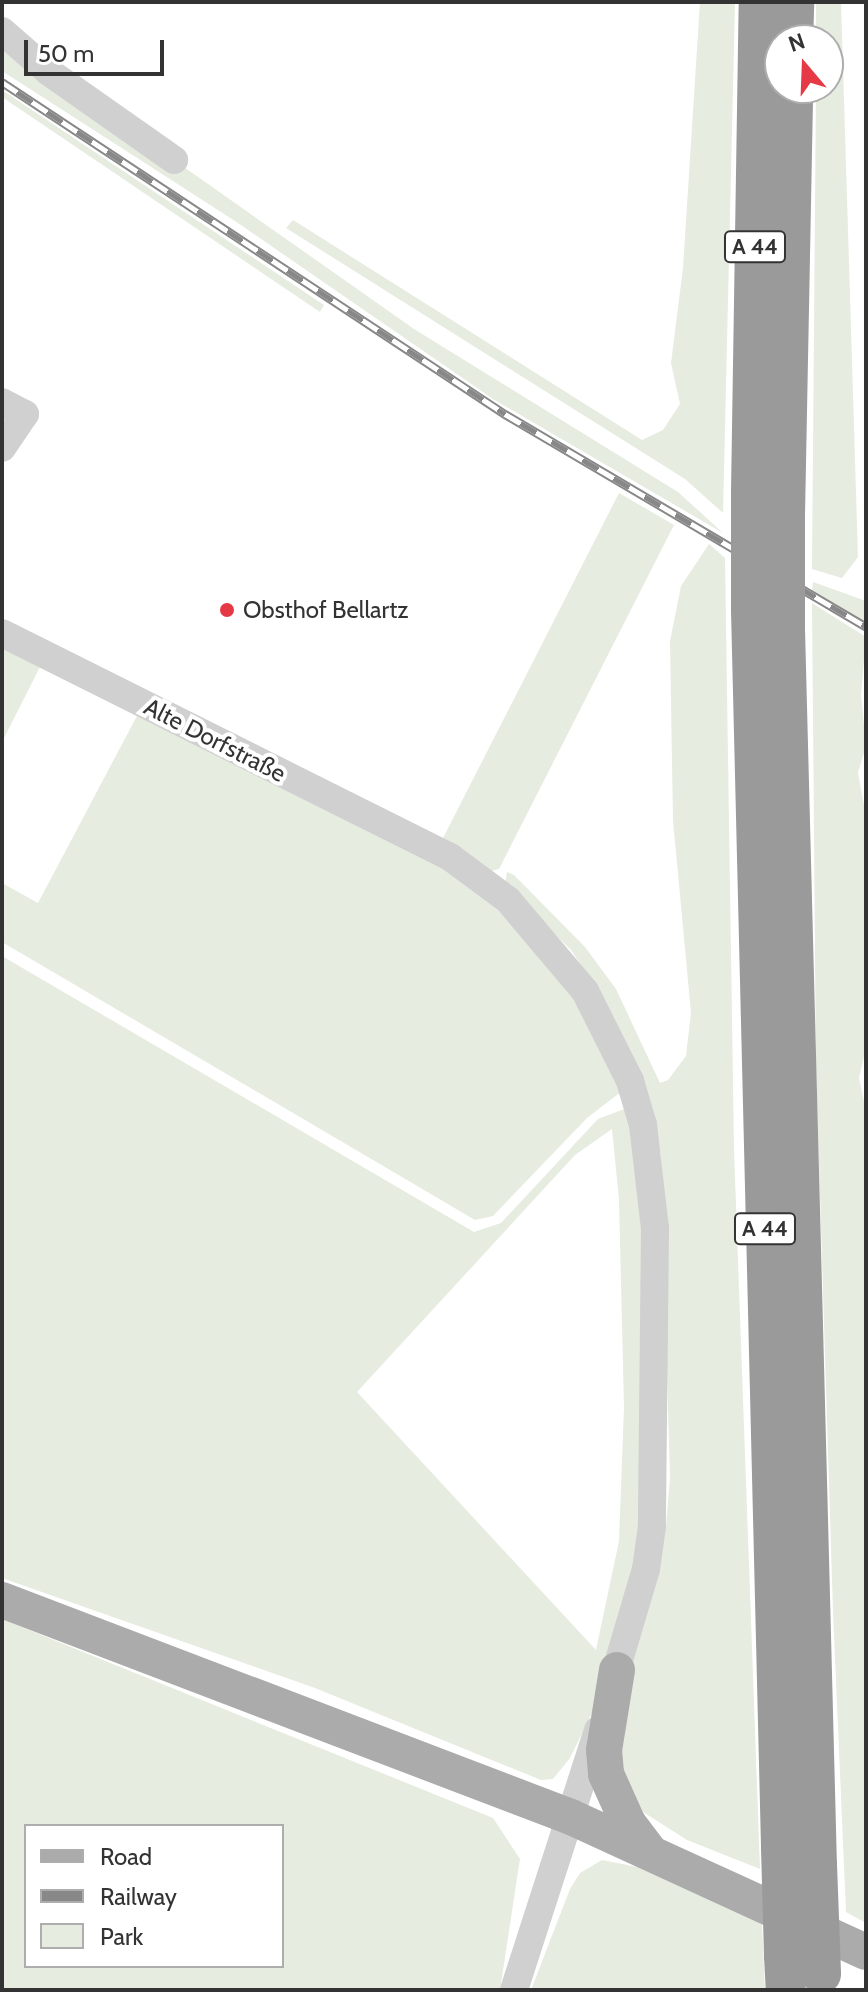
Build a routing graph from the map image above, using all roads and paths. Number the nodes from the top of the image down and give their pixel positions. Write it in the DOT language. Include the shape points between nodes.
graph roads {
  1 [pos="759,2"];
  2 [pos="794,2"];
  3 [pos="793,24"];
  4 [pos="2,31"];
  5 [pos="793,104"];
  6 [pos="174,160"];
  7 [pos="2,402"];
  8 [pos="2,448"];
  9 [pos="768,620"];
  10 [pos="2,633"];
  11 [pos="2,1600"];
  12 [pos="617,1670"];
  13 [pos="571,1817"];
  14 [pos="649,1851"];
  15 [pos="866,1952"];
  16 [pos="803,1978"];
  17 [pos="514,1990"];
  1 -- 9 [label="highway, A 44, bridge" via="751,492"];
  2 -- 3 [label="highway"];
  4 -- 6 [label="street" via="49,72"];
  5 -- 9 [label="highway, A 44, bridge" via="785,516"];
  7 -- 8 [label="street" via="25,414"];
  9 -- 16 [label="highway, A 44, bridge" via="817,1864"];
  9 -- 16 [label="highway, A 44, bridge" via="781,1848"];
  10 -- 12 [label="street, Alte Dorfstraße" via="429,844 508,900 557,953 608,1032 643,1125 655,1228 653,1511 646,1569"];
  11 -- 13 [label="main road"];
  12 -- 13 [label="street, Alte Dorfstraße"];
  12 -- 14 [label="main road" via="604,1750 606,1774 623,1813"];
  13 -- 14 [label="main road"];
  13 -- 17 [label="street, Alte Dorfstraße"];
  14 -- 15 [label="main road"];
}
